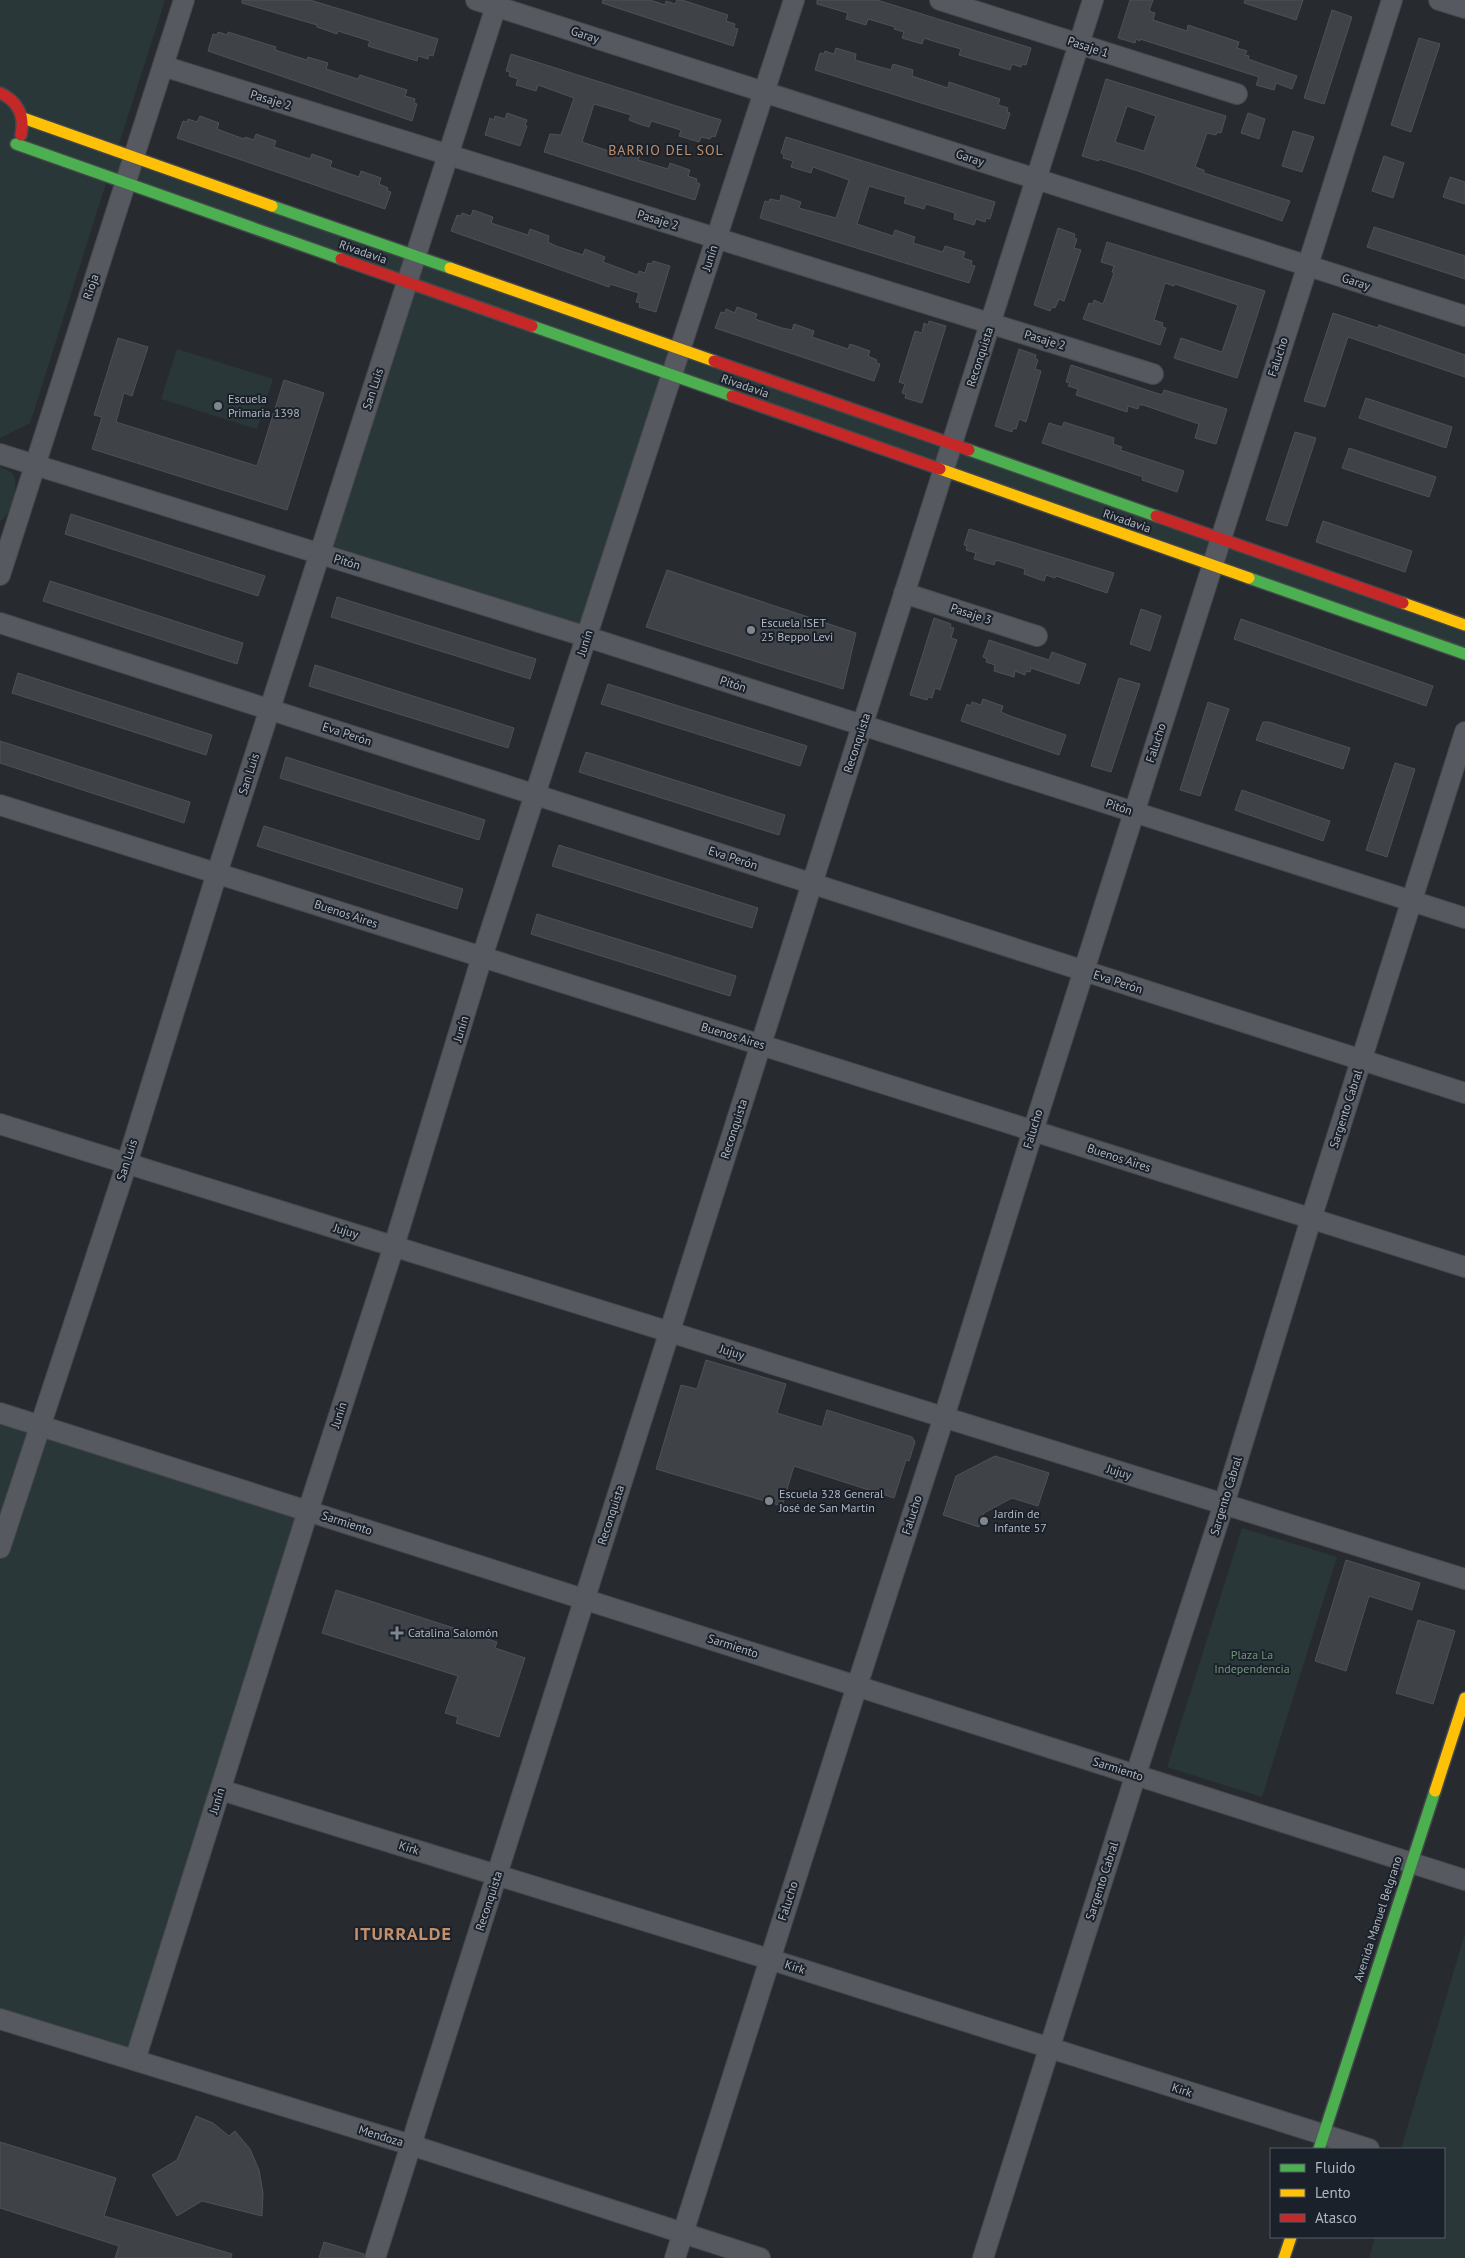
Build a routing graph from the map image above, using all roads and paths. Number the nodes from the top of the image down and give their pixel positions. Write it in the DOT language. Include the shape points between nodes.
graph roads {
  1 [pos="184,0"];
  2 [pos="476,0"];
  3 [pos="794,0"];
  4 [pos="940,0"];
  5 [pos="1093,0"];
  6 [pos="1392,0"];
  7 [pos="1439,0"];
  8 [pos="497,3"];
  9 [pos="1465,8"];
  10 [pos="1079,44"];
  11 [pos="163,66"];
  12 [pos="764,92"];
  13 [pos="0,93"];
  14 [pos="1237,94"];
  15 [pos="23,118"];
  16 [pos="448,155"];
  17 [pos="134,156"];
  18 [pos="1036,179"];
  19 [pos="125,183"];
  20 [pos="716,238"];
  21 [pos="416,256"];
  22 [pos="1307,266"];
  23 [pos="408,282"];
  24 [pos="1465,316"];
  25 [pos="990,323"];
  26 [pos="681,349"];
  27 [pos="1153,374"];
  28 [pos="672,375"];
  29 [pos="952,444"];
  30 [pos="0,454"];
  31 [pos="34,465"];
  32 [pos="944,470"];
  33 [pos="1220,539"];
  34 [pos="5,540"];
  35 [pos="320,553"];
  36 [pos="1212,566"];
  37 [pos="0,575"];
  38 [pos="904,593"];
  39 [pos="0,623"];
  40 [pos="1465,626"];
  41 [pos="1037,636"];
  42 [pos="587,637"];
  43 [pos="1465,654"];
  44 [pos="270,710"];
  45 [pos="863,725"];
  46 [pos="1465,732"];
  47 [pos="535,795"];
  48 [pos="0,805"];
  49 [pos="1134,812"];
  50 [pos="217,873"];
  51 [pos="812,884"];
  52 [pos="1412,901"];
  53 [pos="1465,918"];
  54 [pos="482,957"];
  55 [pos="1084,971"];
  56 [pos="761,1045"];
  57 [pos="1361,1060"];
  58 [pos="1465,1093"];
  59 [pos="0,1124"];
  60 [pos="1033,1131"];
  61 [pos="127,1163"];
  62 [pos="1311,1219"];
  63 [pos="394,1246"];
  64 [pos="1465,1268"];
  65 [pos="670,1332"];
  66 [pos="0,1413"];
  67 [pos="944,1418"];
  68 [pos="39,1426"];
  69 [pos="1224,1504"];
  70 [pos="308,1511"];
  71 [pos="0,1548"];
  72 [pos="1465,1579"];
  73 [pos="584,1599"];
  74 [pos="856,1686"];
  75 [pos="1465,1698"];
  76 [pos="1136,1774"];
  77 [pos="221,1790"];
  78 [pos="1411,1862"];
  79 [pos="497,1875"];
  80 [pos="1465,1880"];
  81 [pos="770,1959"];
  82 [pos="0,2019"];
  83 [pos="1049,2048"];
  84 [pos="135,2060"];
  85 [pos="1321,2142"];
  86 [pos="411,2145"];
  87 [pos="1362,2148"];
  88 [pos="683,2233"];
  89 [pos="1291,2238"];
  90 [pos="375,2258"];
  91 [pos="675,2258"];
  92 [pos="760,2258"];
  93 [pos="983,2258"];
  94 [pos="1284,2258"];
  1 -- 11 [label="street, Rioja"];
  2 -- 8 [label="street, Garay"];
  3 -- 12 [label="street, Junín"];
  4 -- 10 [label="street, Pasaje 1"];
  5 -- 10 [label="street, Reconquista"];
  6 -- 22 [label="street, Falucho"];
  7 -- 9 [label="street"];
  8 -- 12 [label="street, Garay"];
  8 -- 16 [label="street, San Luis"];
  10 -- 14 [label="street, Pasaje 1"];
  10 -- 18 [label="street, Reconquista"];
  11 -- 16 [label="street, Pasaje 2"];
  11 -- 17 [label="street, Rioja"];
  12 -- 18 [label="street, Garay"];
  12 -- 20 [label="street, Junín"];
  13 -- 15 [label="street" via="17,105"];
  15 -- 17 [label="street, Rivadavia"];
  15 -- 19 [label="street, Rivadavia" via="24,127 12,146"];
  16 -- 20 [label="street, Pasaje 2"];
  16 -- 21 [label="street, San Luis"];
  17 -- 19 [label="street, Rioja"];
  17 -- 21 [label="street, Rivadavia"];
  18 -- 22 [label="street, Garay"];
  18 -- 25 [label="street, Reconquista"];
  19 -- 23 [label="street, Rivadavia"];
  19 -- 31 [label="street, Rioja"];
  20 -- 25 [label="street, Pasaje 2"];
  20 -- 26 [label="street, Junín"];
  21 -- 23 [label="street, San Luis"];
  21 -- 26 [label="street, Rivadavia"];
  22 -- 24 [label="street, Garay"];
  22 -- 33 [label="street, Falucho"];
  23 -- 28 [label="street, Rivadavia"];
  23 -- 35 [label="street, San Luis"];
  25 -- 27 [label="street, Pasaje 2"];
  25 -- 29 [label="street, Reconquista"];
  26 -- 28 [label="street, Junín"];
  26 -- 29 [label="street, Rivadavia"];
  28 -- 32 [label="street, Rivadavia"];
  28 -- 42 [label="street, Junín"];
  29 -- 32 [label="street, Reconquista"];
  29 -- 33 [label="street, Rivadavia"];
  30 -- 31 [label="street, Pitón"];
  31 -- 34 [label="street, Rioja"];
  31 -- 35 [label="street, Pitón"];
  32 -- 36 [label="street, Rivadavia"];
  32 -- 38 [label="street, Reconquista"];
  33 -- 36 [label="street, Falucho"];
  33 -- 40 [label="street, Rivadavia"];
  34 -- 37 [label="street, Rioja"];
  35 -- 42 [label="street, Pitón"];
  35 -- 44 [label="street, San Luis"];
  36 -- 43 [label="street, Rivadavia"];
  36 -- 49 [label="street, Falucho"];
  38 -- 41 [label="street, Pasaje 3"];
  38 -- 45 [label="street, Reconquista"];
  39 -- 44 [label="street, Eva Perón"];
  42 -- 45 [label="street, Pitón"];
  42 -- 47 [label="street, Junín"];
  44 -- 47 [label="street, Eva Perón"];
  44 -- 50 [label="street, San Luis"];
  45 -- 49 [label="street, Pitón"];
  45 -- 51 [label="street, Reconquista"];
  46 -- 52 [label="street, Sargento Cabral"];
  47 -- 51 [label="street, Eva Perón"];
  47 -- 54 [label="street, Junín"];
  48 -- 50 [label="street, Buenos Aires"];
  49 -- 52 [label="street, Pitón"];
  49 -- 55 [label="street, Falucho"];
  50 -- 54 [label="street, Buenos Aires"];
  50 -- 61 [label="street, San Luis"];
  51 -- 55 [label="street, Eva Perón"];
  51 -- 56 [label="street, Reconquista"];
  52 -- 53 [label="street, Pitón"];
  52 -- 57 [label="street, Sargento Cabral"];
  54 -- 56 [label="street, Buenos Aires"];
  54 -- 63 [label="street, Junín"];
  55 -- 57 [label="street, Eva Perón"];
  55 -- 60 [label="street, Falucho"];
  56 -- 60 [label="street, Buenos Aires"];
  56 -- 65 [label="street, Reconquista"];
  57 -- 58 [label="street, Eva Perón"];
  57 -- 62 [label="street, Sargento Cabral"];
  59 -- 61 [label="street, Jujuy"];
  60 -- 62 [label="street, Buenos Aires"];
  60 -- 67 [label="street, Falucho"];
  61 -- 63 [label="street, Jujuy"];
  61 -- 68 [label="street, San Luis"];
  62 -- 64 [label="street, Buenos Aires"];
  62 -- 69 [label="street, Sargento Cabral"];
  63 -- 65 [label="street, Jujuy"];
  63 -- 70 [label="street, Junín"];
  65 -- 67 [label="street, Jujuy"];
  65 -- 73 [label="street, Reconquista"];
  66 -- 68 [label="street, Sarmiento"];
  67 -- 69 [label="street, Jujuy"];
  67 -- 74 [label="street, Falucho"];
  68 -- 70 [label="street, Sarmiento"];
  68 -- 71 [label="street, San Luis"];
  69 -- 72 [label="street, Jujuy"];
  69 -- 76 [label="street, Sargento Cabral"];
  70 -- 73 [label="street, Sarmiento"];
  70 -- 77 [label="street, Junín"];
  73 -- 74 [label="street, Sarmiento"];
  73 -- 79 [label="street, Reconquista"];
  74 -- 76 [label="street, Sarmiento"];
  74 -- 81 [label="street, Falucho"];
  75 -- 78 [label="street, Avenida Manuel Belgrano"];
  76 -- 78 [label="street, Sarmiento"];
  76 -- 83 [label="street, Sargento Cabral"];
  77 -- 79 [label="street, Kirk"];
  77 -- 84 [label="street, Junín"];
  78 -- 80 [label="street, Sarmiento"];
  78 -- 85 [label="street, Avenida Manuel Belgrano"];
  79 -- 81 [label="street, Kirk"];
  79 -- 86 [label="street, Reconquista"];
  81 -- 83 [label="street, Kirk"];
  81 -- 88 [label="street, Falucho"];
  82 -- 84 [label="street, Mendoza"];
  83 -- 85 [label="street, Kirk"];
  83 -- 93 [label="street, Sargento Cabral"];
  84 -- 86 [label="street, Mendoza"];
  85 -- 87 [label="street, Kirk"];
  86 -- 88 [label="street, Mendoza"];
  86 -- 90 [label="street, Reconquista"];
  88 -- 91 [label="street, Falucho"];
  88 -- 92 [label="street, Mendoza"];
  89 -- 94 [label="street"];
}
